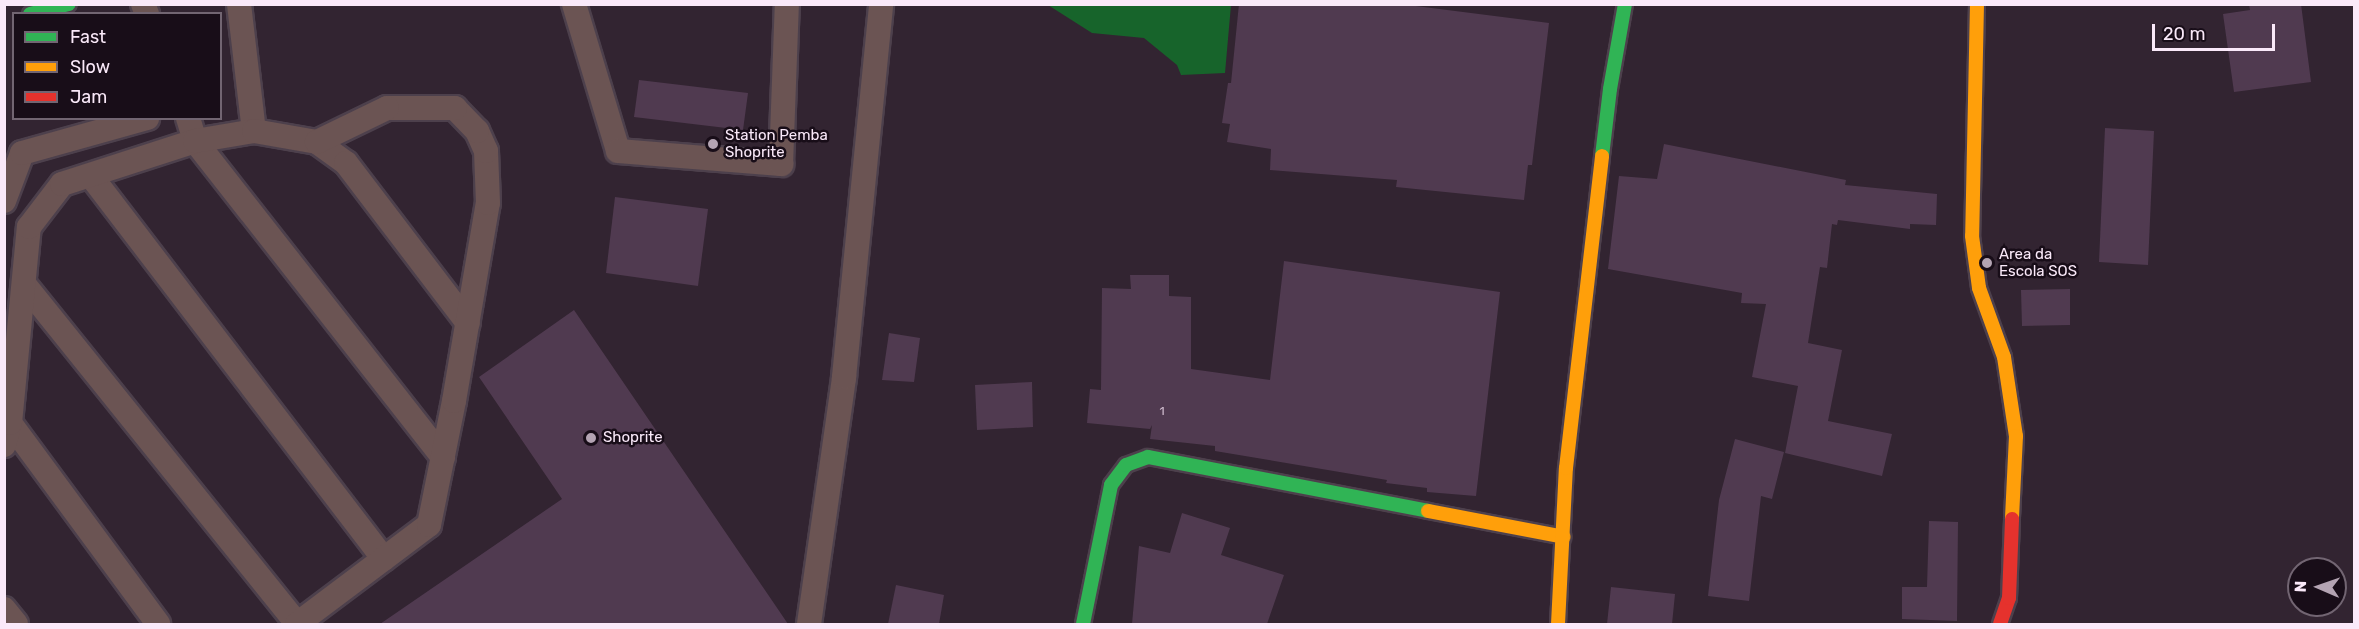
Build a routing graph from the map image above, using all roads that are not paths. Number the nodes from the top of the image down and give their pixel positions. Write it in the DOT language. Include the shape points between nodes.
graph roads {
  1 [pos="69,4"];
  2 [pos="239,4"];
  3 [pos="574,4"];
  4 [pos="787,4"];
  5 [pos="881,4"];
  6 [pos="1625,4"];
  7 [pos="1977,4"];
  8 [pos="38,12"];
  9 [pos="140,120"];
  10 [pos="191,130"];
  11 [pos="254,131"];
  12 [pos="317,142"];
  13 [pos="91,176"];
  14 [pos="4,201"];
  15 [pos="24,284"];
  16 [pos="468,323"];
  17 [pos="7,434"];
  18 [pos="443,456"];
  19 [pos="1564,537"];
  20 [pos="384,559"];
  21 [pos="4,609"];
  22 [pos="16,624"];
  23 [pos="158,624"];
  24 [pos="297,624"];
  25 [pos="809,624"];
  26 [pos="1083,624"];
  27 [pos="1558,624"];
  28 [pos="2000,624"];
  1 -- 8 [label="street"];
  2 -- 11 [label="lane"];
  3 -- 4 [label="lane" via="618,151 781,165"];
  5 -- 25 [label="lane" via="844,377"];
  6 -- 19 [label="street" via="1610,89 1566,468"];
  7 -- 28 [label="street" via="1972,236 1979,288 2004,357 2016,436 2009,598"];
  9 -- 14 [label="lane" via="22,153"];
  10 -- 11 [label="lane"];
  10 -- 13 [label="lane"];
  10 -- 18 [label="lane"];
  11 -- 12 [label="lane"];
  12 -- 16 [label="lane" via="346,163"];
  12 -- 16 [label="lane" via="387,108 455,108 477,131 486,151 488,202"];
  13 -- 15 [label="lane" via="62,184 29,227"];
  13 -- 20 [label="lane"];
  15 -- 17 [label="lane"];
  15 -- 24 [label="lane"];
  16 -- 18 [label="lane"];
  17 -- 23 [label="lane"];
  18 -- 20 [label="lane" via="429,525"];
  19 -- 26 [label="street" via="1148,457 1126,465 1111,484"];
  19 -- 27 [label="street"];
  20 -- 24 [label="lane"];
  21 -- 22 [label="lane"];
}
